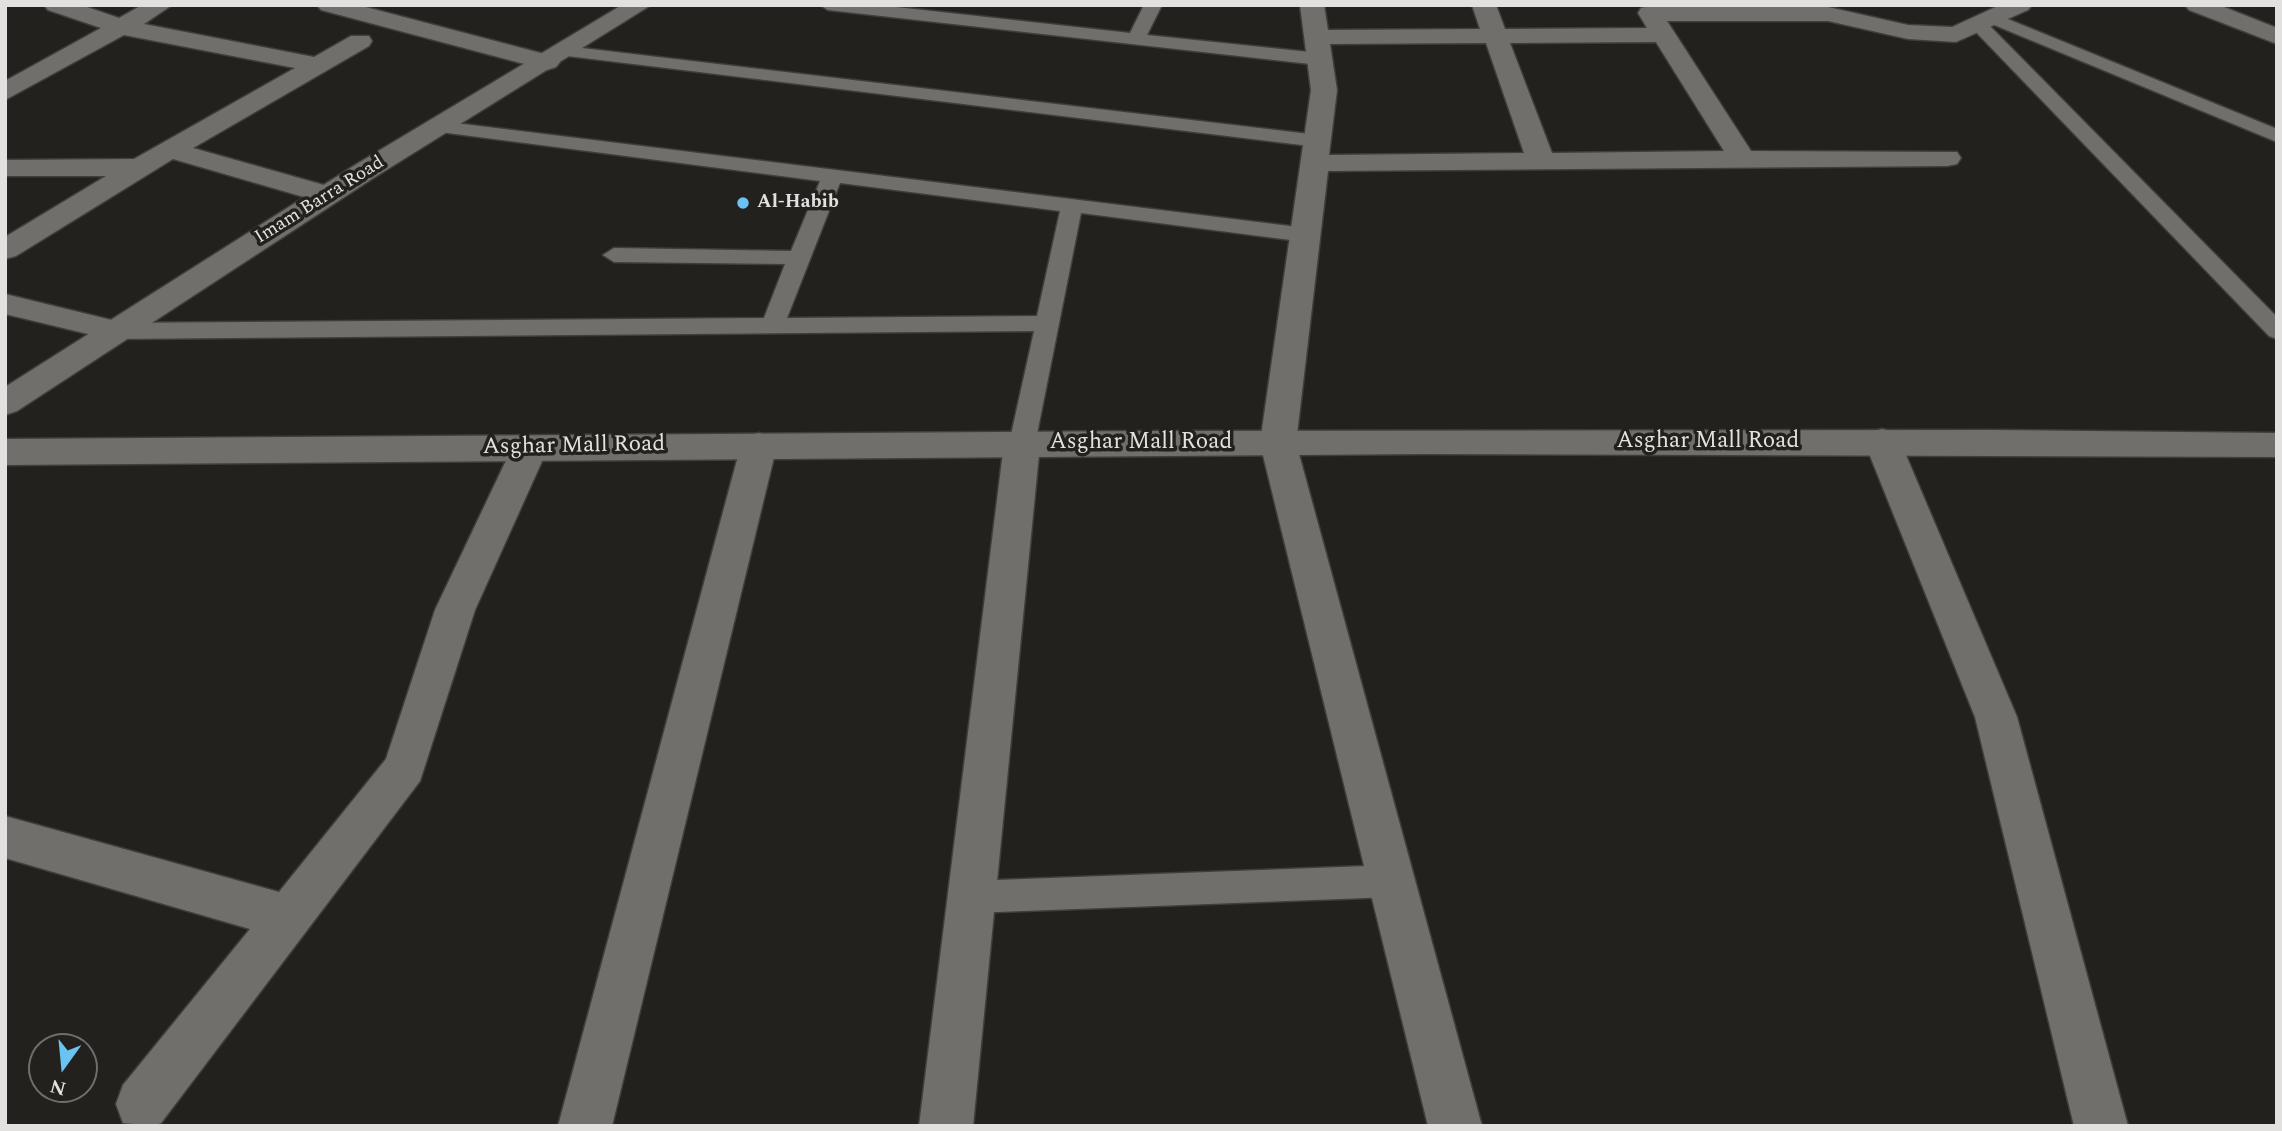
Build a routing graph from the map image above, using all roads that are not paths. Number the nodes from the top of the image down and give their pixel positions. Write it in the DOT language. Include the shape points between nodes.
graph roads {
  1 [pos="56,5"];
  2 [pos="160,5"];
  3 [pos="329,5"];
  4 [pos="639,5"];
  5 [pos="828,5"];
  6 [pos="1153,5"];
  7 [pos="1312,5"];
  8 [pos="1484,5"];
  9 [pos="2020,5"];
  10 [pos="2197,5"];
  11 [pos="1820,10"];
  12 [pos="1653,18"];
  13 [pos="1986,22"];
  14 [pos="118,26"];
  15 [pos="1495,36"];
  16 [pos="2277,37"];
  17 [pos="1136,39"];
  18 [pos="360,41"];
  19 [pos="1318,48"];
  20 [pos="556,57"];
  21 [pos="317,65"];
  22 [pos="5,92"];
  23 [pos="439,127"];
  24 [pos="2277,136"];
  25 [pos="171,150"];
  26 [pos="1317,152"];
  27 [pos="1947,158"];
  28 [pos="1743,160"];
  29 [pos="1542,161"];
  30 [pos="5,167"];
  31 [pos="141,167"];
  32 [pos="832,176"];
  33 [pos="328,195"];
  34 [pos="1072,206"];
  35 [pos="1306,235"];
  36 [pos="5,250"];
  37 [pos="614,255"];
  38 [pos="799,257"];
  39 [pos="5,304"];
  40 [pos="1047,323"];
  41 [pos="772,326"];
  42 [pos="117,331"];
  43 [pos="2277,331"];
  44 [pos="5,404"];
  45 [pos="1882,441"];
  46 [pos="1278,443"];
  47 [pos="1022,444"];
  48 [pos="759,445"];
  49 [pos="2277,445"];
  50 [pos="530,448"];
  51 [pos="5,452"];
  52 [pos="5,838"];
  53 [pos="1393,881"];
  54 [pos="971,897"];
  55 [pos="288,917"];
  56 [pos="142,1104"];
  57 [pos="585,1126"];
  58 [pos="946,1126"];
  59 [pos="1455,1126"];
  60 [pos="2101,1126"];
  1 -- 14 [label="street"];
  2 -- 14 [label="street"];
  3 -- 20 [label="street"];
  4 -- 20 [label="street, Imam Barra Road"];
  5 -- 17 [label="lane"];
  6 -- 17 [label="lane"];
  7 -- 19 [label="street"];
  8 -- 15 [label="street"];
  9 -- 13 [label="street"];
  10 -- 16 [label="street"];
  11 -- 12 [label="street"];
  11 -- 13 [label="street" via="1908,32 1956,36"];
  12 -- 15 [label="street"];
  12 -- 28 [label="street"];
  13 -- 24 [label="lane"];
  13 -- 43 [label="lane"];
  14 -- 21 [label="street"];
  14 -- 22 [label="street"];
  15 -- 19 [label="street"];
  15 -- 29 [label="street"];
  17 -- 19 [label="lane"];
  18 -- 21 [label="street"];
  19 -- 26 [label="street" via="1324,90"];
  20 -- 23 [label="street, Imam Barra Road"];
  20 -- 26 [label="lane"];
  21 -- 25 [label="street"];
  23 -- 32 [label="lane"];
  23 -- 33 [label="street, Imam Barra Road"];
  25 -- 31 [label="street"];
  25 -- 33 [label="street"];
  26 -- 29 [label="street"];
  26 -- 35 [label="street"];
  27 -- 28 [label="street"];
  28 -- 29 [label="street"];
  30 -- 31 [label="street"];
  31 -- 36 [label="street"];
  32 -- 34 [label="lane"];
  32 -- 38 [label="lane"];
  33 -- 42 [label="street, Imam Barra Road"];
  34 -- 35 [label="lane"];
  34 -- 40 [label="lane"];
  35 -- 46 [label="street"];
  37 -- 38 [label="lane"];
  38 -- 41 [label="lane"];
  39 -- 42 [label="street"];
  40 -- 41 [label="lane"];
  40 -- 47 [label="lane"];
  41 -- 42 [label="lane"];
  42 -- 44 [label="street, Imam Barra Road"];
  45 -- 46 [label="street, Asghar Mall Road"];
  45 -- 49 [label="street, Asghar Mall Road"];
  45 -- 60 [label="street" via="1996,717"];
  46 -- 47 [label="street, Asghar Mall Road"];
  46 -- 53 [label="street"];
  47 -- 48 [label="street, Asghar Mall Road"];
  47 -- 54 [label="street"];
  48 -- 50 [label="street, Asghar Mall Road"];
  48 -- 57 [label="street"];
  50 -- 51 [label="street, Asghar Mall Road"];
  50 -- 55 [label="street" via="455,610 405,768"];
  52 -- 55 [label="street"];
  53 -- 54 [label="lane"];
  53 -- 59 [label="street"];
  54 -- 58 [label="street"];
  55 -- 56 [label="street"];
}
